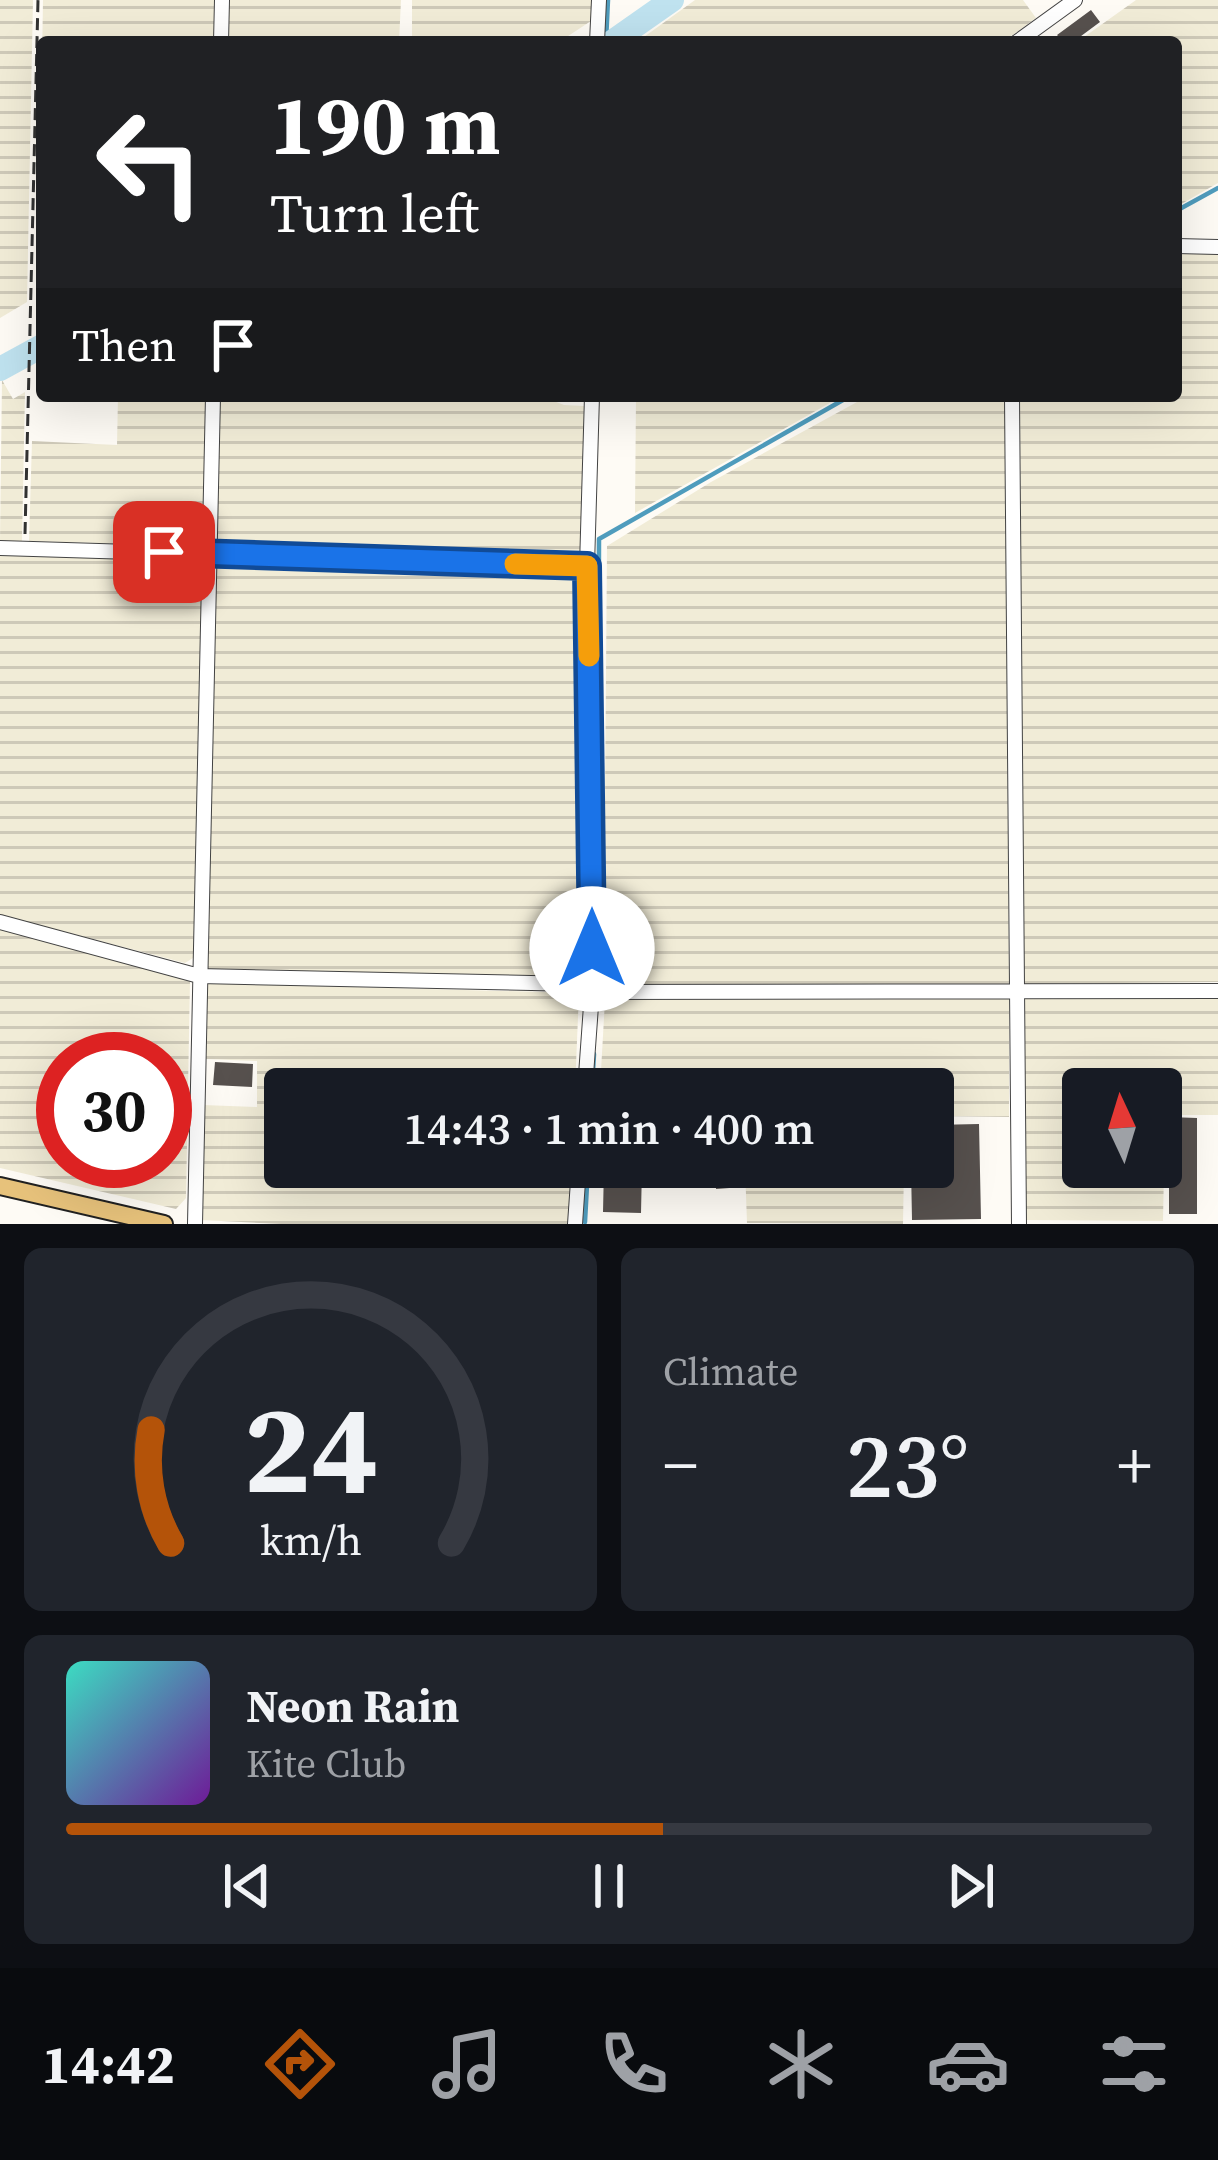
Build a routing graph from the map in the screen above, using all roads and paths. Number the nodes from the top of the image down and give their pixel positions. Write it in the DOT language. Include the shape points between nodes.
graph roads {
  1 [pos="38,0"];
  2 [pos="222,0"];
  3 [pos="599,0"];
  4 [pos="1075,0"];
  5 [pos="37,36"];
  6 [pos="221,36"];
  7 [pos="597,36"];
  8 [pos="1025,36"];
  9 [pos="36,84"];
  10 [pos="1182,246"];
  11 [pos="1218,247"];
  12 [pos="213,402"];
  13 [pos="592,402"];
  14 [pos="1012,402"];
  15 [pos="0,548"];
  16 [pos="25,548"];
  17 [pos="210,553"];
  18 [pos="587,566"];
  19 [pos="0,922"];
  20 [pos="199,976"];
  21 [pos="1218,991"];
  22 [pos="592,992"];
  23 [pos="1015,992"];
  24 [pos="587,1068"];
  25 [pos="0,1186"];
  26 [pos="578,1188"];
  27 [pos="164,1224"];
  28 [pos="195,1224"];
  29 [pos="575,1224"];
  30 [pos="1019,1224"];
  1 -- 5 [label="path"];
  2 -- 6 [label="street"];
  3 -- 7 [label="street"];
  4 -- 8 [label="street"];
  9 -- 16 [label="path"];
  10 -- 11 [label="street"];
  12 -- 17 [label="street"];
  13 -- 18 [label="street"];
  14 -- 23 [label="street"];
  15 -- 16 [label="street"];
  16 -- 17 [label="street"];
  17 -- 18 [label="street"];
  17 -- 20 [label="street"];
  18 -- 22 [label="street"];
  19 -- 20 [label="street"];
  20 -- 22 [label="street" via="578,984"];
  20 -- 28 [label="street"];
  21 -- 23 [label="street"];
  22 -- 23 [label="street"];
  22 -- 24 [label="street"];
  23 -- 30 [label="street"];
  25 -- 27 [label="main road"];
  26 -- 29 [label="street"];
}
